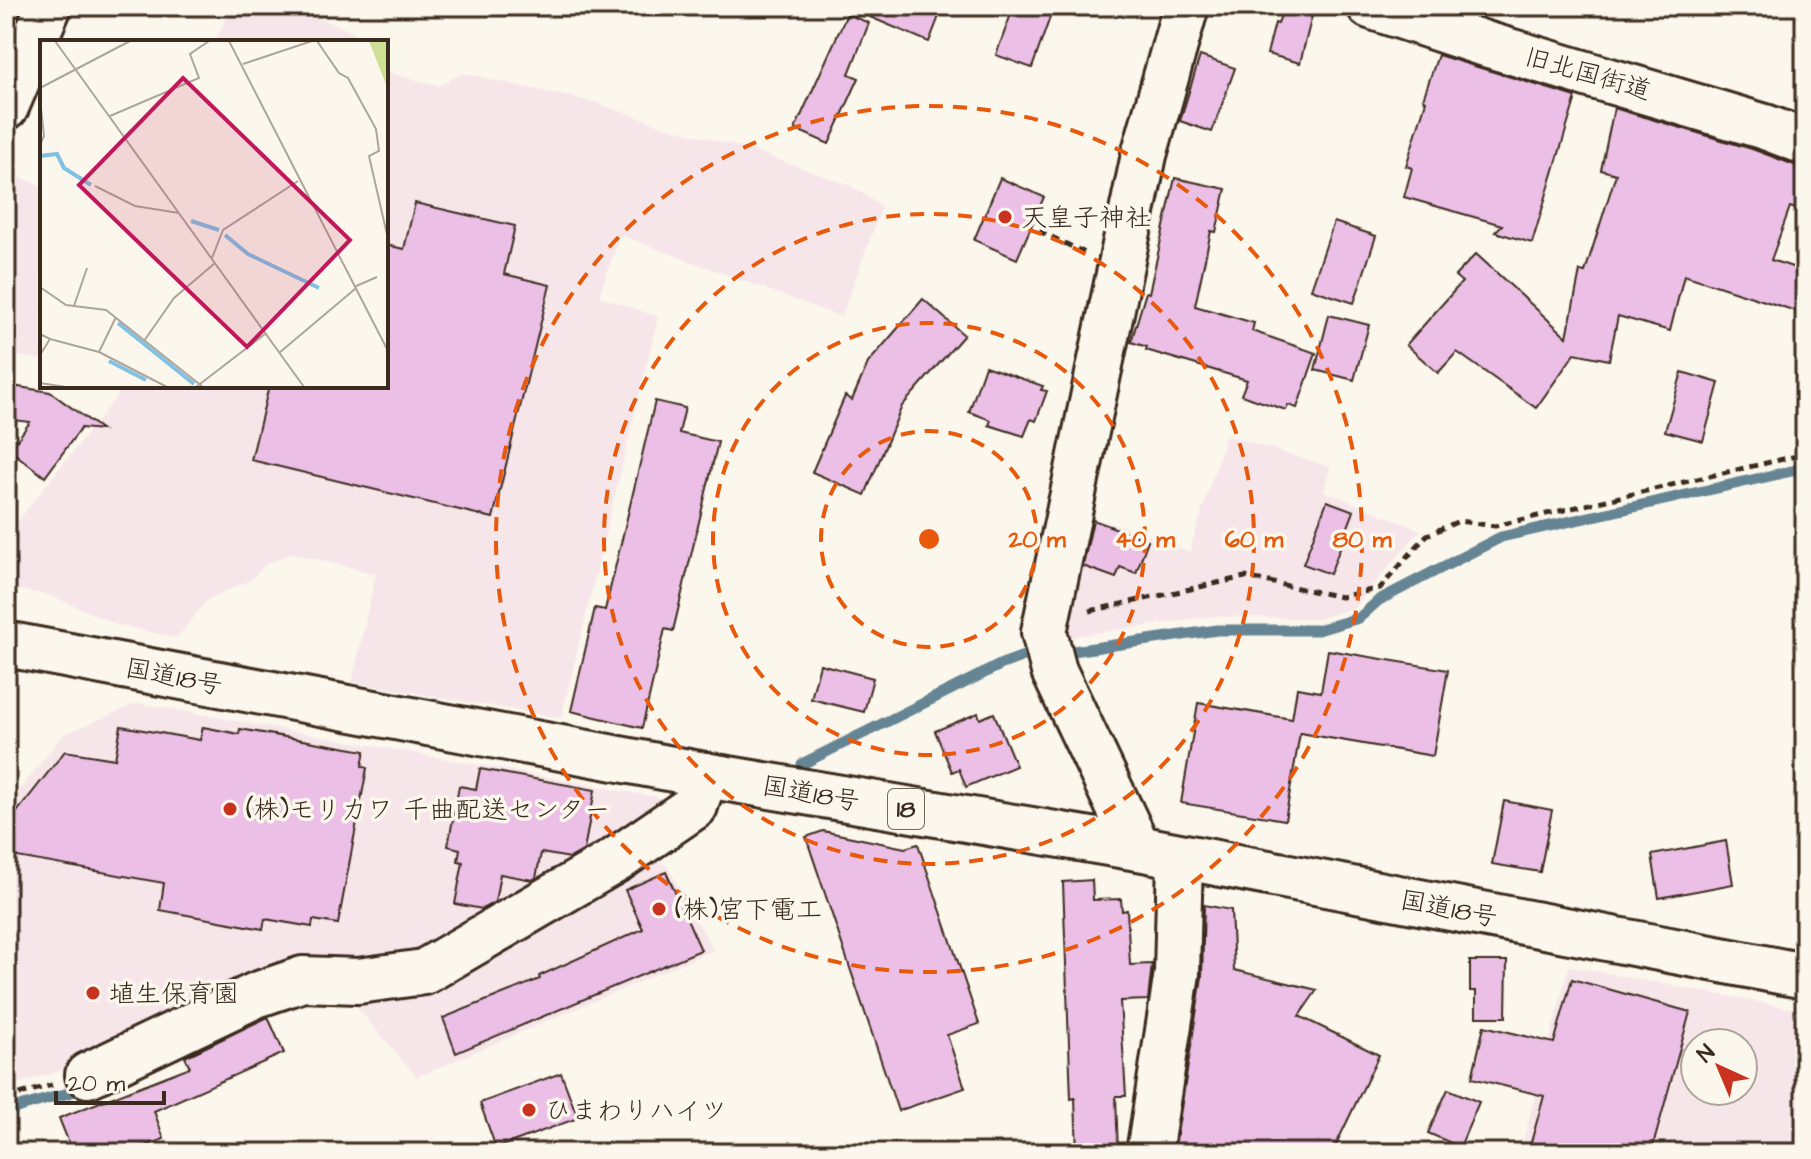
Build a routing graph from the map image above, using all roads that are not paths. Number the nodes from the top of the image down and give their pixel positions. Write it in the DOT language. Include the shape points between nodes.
graph roads {
  1 [pos="49,6"];
  2 [pos="1186,6"];
  3 [pos="1370,6"];
  4 [pos="6,107"];
  5 [pos="1805,142"];
  6 [pos="6,644"];
  7 [pos="705,775"];
  8 [pos="1159,853"];
  9 [pos="1805,976"];
  10 [pos="88,1075"];
  11 [pos="1149,1153"];
  1 -- 4 [label="main road"];
  2 -- 8 [label="main road" via="1144,155 1044,632 1054,671"];
  3 -- 5 [label="main road, 旧北国街道"];
  6 -- 7 [label="main road, 国道18号 / 18"];
  7 -- 8 [label="main road, 国道18号 / 18"];
  7 -- 10 [label="main road" via="695,806 616,860 424,972 358,981 303,979 256,995"];
  8 -- 9 [label="main road, 国道18号 / 18"];
  8 -- 11 [label="main road" via="1177,973"];
}
